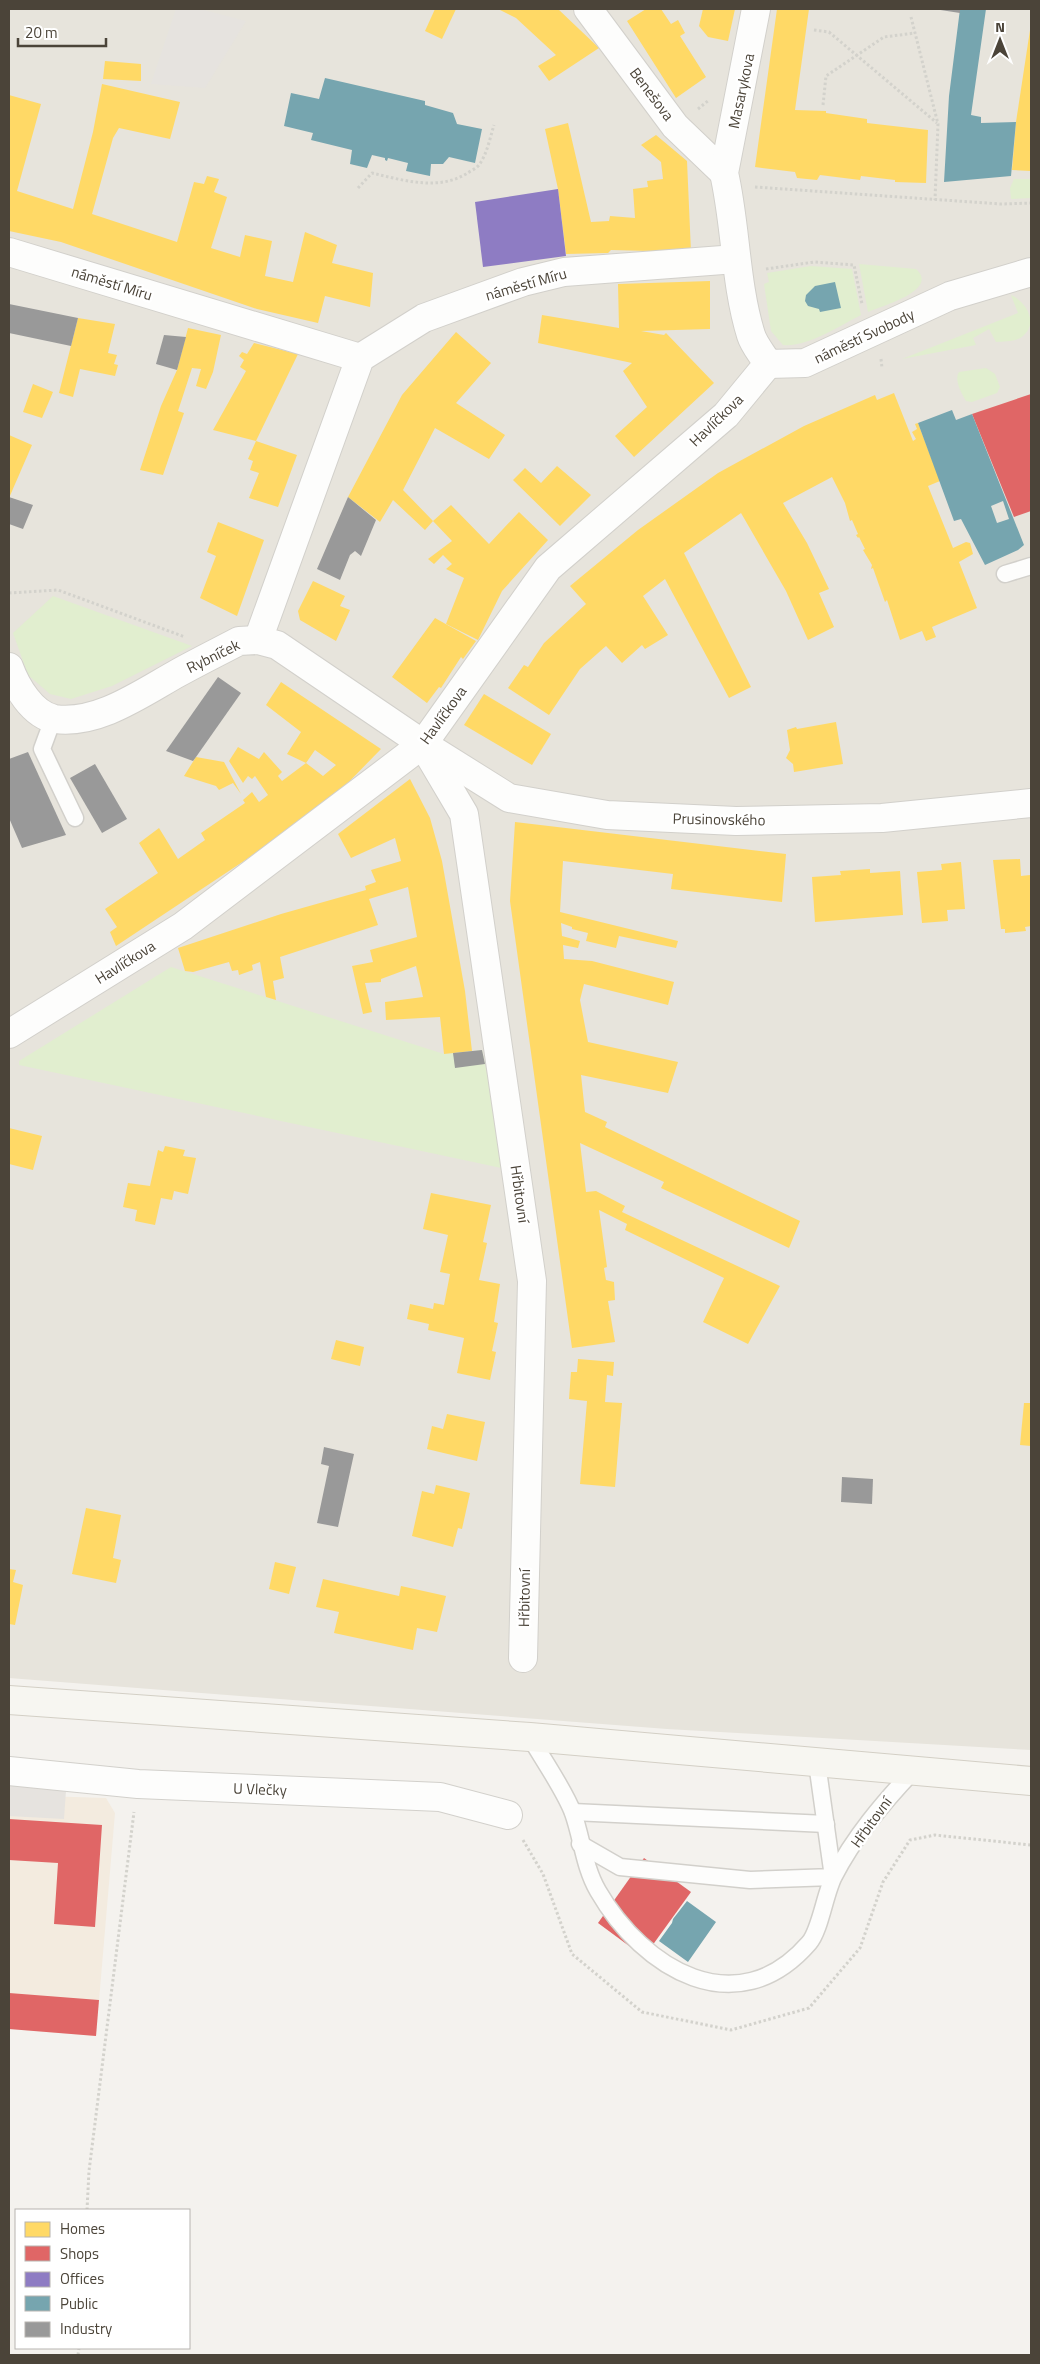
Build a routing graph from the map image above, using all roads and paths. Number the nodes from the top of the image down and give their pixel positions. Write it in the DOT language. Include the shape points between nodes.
graph roads {
  1 [pos="588,9"];
  2 [pos="756,9"];
  3 [pos="911,17"];
  4 [pos="814,30"];
  5 [pos="915,32"];
  6 [pos="857,56"];
  7 [pos="823,105"];
  8 [pos="938,124"];
  9 [pos="494,125"];
  10 [pos="724,173"];
  11 [pos="358,188"];
  12 [pos="755,196"];
  13 [pos="935,200"];
  14 [pos="1031,203"];
  15 [pos="9,252"];
  16 [pos="736,259"];
  17 [pos="762,270"];
  18 [pos="1031,272"];
  19 [pos="863,306"];
  20 [pos="360,358"];
  21 [pos="768,364"];
  22 [pos="1031,566"];
  23 [pos="1005,574"];
  24 [pos="9,593"];
  25 [pos="258,640"];
  26 [pos="222,650"];
  27 [pos="9,667"];
  28 [pos="42,713"];
  29 [pos="423,744"];
  30 [pos="1031,803"];
  31 [pos="75,818"];
  32 [pos="9,1034"];
  33 [pos="522,1658"];
  34 [pos="9,1700"];
  35 [pos="530,1737"];
  36 [pos="818,1763"];
  37 [pos="9,1771"];
  38 [pos="913,1772"];
  39 [pos="1031,1781"];
  40 [pos="138,1784"];
  41 [pos="572,1812"];
  42 [pos="508,1816"];
  43 [pos="826,1824"];
  44 [pos="580,1844"];
  45 [pos="1031,1845"];
  46 [pos="833,1877"];
  47 [pos="88,2209"];
  1 -- 10 [label="street, Benešova" via="676,126"];
  2 -- 10 [label="street, Masarykova"];
  3 -- 5 [label="path"];
  4 -- 6 [label="path" via="829,32"];
  5 -- 6 [label="path" via="884,37"];
  5 -- 8 [label="path"];
  6 -- 7 [label="path" via="826,76"];
  6 -- 8 [label="path"];
  8 -- 13 [label="path"];
  9 -- 11 [label="path" via="478,166 460,178 435,184 372,173"];
  10 -- 16 [label="street"];
  12 -- 13 [label="path" via="754,187"];
  13 -- 14 [label="path"];
  15 -- 20 [label="street, náměstí Míru"];
  16 -- 20 [label="street, náměstí Míru" via="564,272 523,282 424,318"];
  16 -- 21 [label="street" via="751,336"];
  17 -- 19 [label="path" via="814,262 854,265"];
  18 -- 21 [label="street, náměstí Svobody" via="950,296 805,363"];
  20 -- 25 [label="street"];
  21 -- 29 [label="street, Havlíčkova" via="726,415 548,568"];
  22 -- 23 [label="lane"];
  24 -- 26 [label="path" via="58,590"];
  25 -- 26 [label="street, Rybníček" via="238,641"];
  25 -- 29 [label="street, Rybníček" via="277,645"];
  26 -- 28 [label="street, Rybníček" via="117,706 80,719"];
  27 -- 28 [label="street" via="13,679"];
  28 -- 31 [label="lane" via="42,749"];
  29 -- 30 [label="street, Prusinovského" via="509,798 608,815 736,821 882,818"];
  29 -- 32 [label="street, Havlíčkova" via="183,926"];
  29 -- 33 [label="street, Hřbitovní" via="464,814 532,1281"];
  34 -- 35 [label="main road"];
  35 -- 36 [label="main road"];
  35 -- 41 [label="lane, Hřbitovní"];
  36 -- 38 [label="main road"];
  36 -- 43 [label="lane, Hřbitovní"];
  37 -- 40 [label="street, U Vlečky"];
  38 -- 39 [label="main road"];
  38 -- 46 [label="lane, Hřbitovní" via="877,1809"];
  40 -- 42 [label="street, U Vlečky" via="440,1797"];
  40 -- 47 [label="path" via="89,2171"];
  41 -- 43 [label="lane"];
  41 -- 44 [label="lane, Hřbitovní"];
  42 -- 45 [label="path" via="543,1874 572,1954 642,2012 731,2030 809,2008 860,1948 882,1882 910,1840 935,1834"];
  43 -- 46 [label="lane, Hřbitovní"];
  44 -- 46 [label="lane" via="620,1867 750,1880"];
  44 -- 46 [label="lane, Hřbitovní" via="597,1890 620,1925 663,1962 703,1982 739,1985 780,1970 810,1942"];
}
